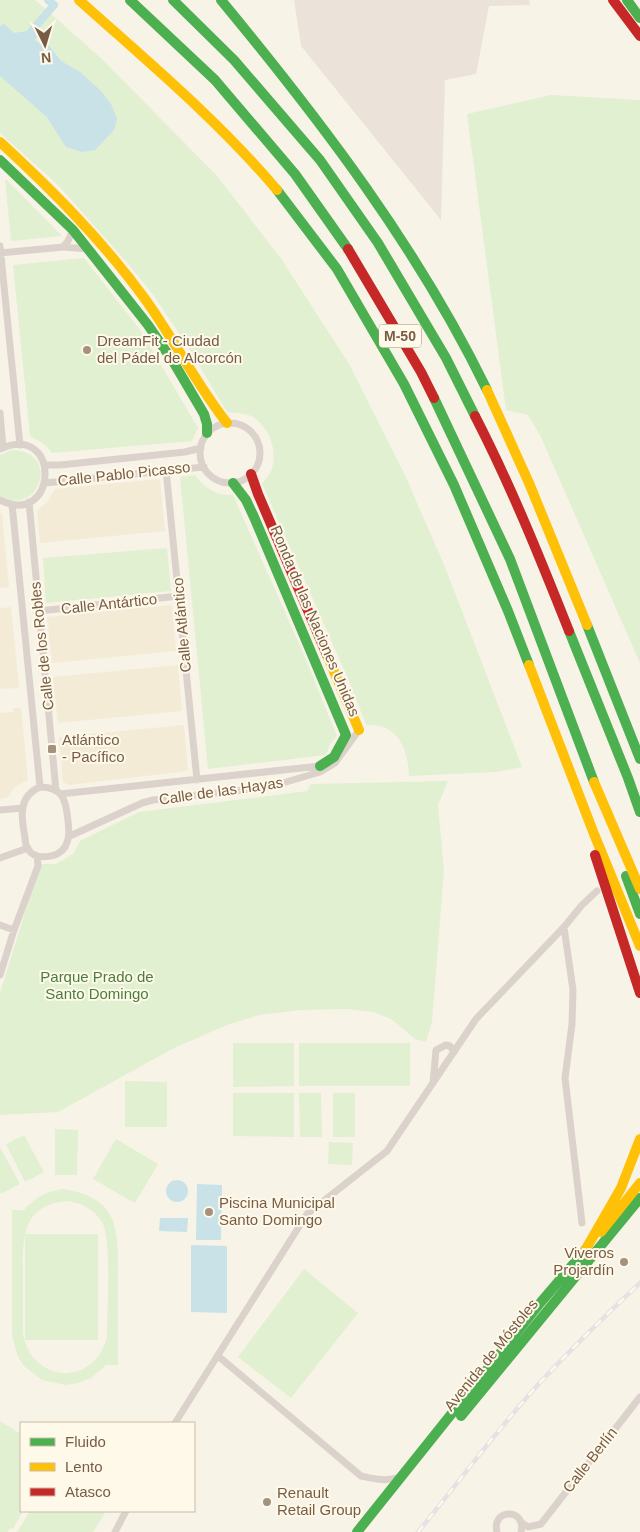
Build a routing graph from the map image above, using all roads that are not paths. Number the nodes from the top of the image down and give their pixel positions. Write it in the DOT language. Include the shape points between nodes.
graph roads {
  1 [pos="130,0"];
  2 [pos="172,0"];
  3 [pos="221,0"];
  4 [pos="613,0"];
  5 [pos="628,0"];
  6 [pos="81,2"];
  7 [pos="640,18"];
  8 [pos="640,36"];
  9 [pos="0,142"];
  10 [pos="1,163"];
  11 [pos="74,230"];
  12 [pos="0,246"];
  13 [pos="63,247"];
  14 [pos="88,249"];
  15 [pos="0,253"];
  16 [pos="0,412"];
  17 [pos="227,423"];
  18 [pos="207,433"];
  19 [pos="20,444"];
  20 [pos="1,448"];
  21 [pos="200,448"];
  22 [pos="45,465"];
  23 [pos="204,467"];
  24 [pos="166,470"];
  25 [pos="251,474"];
  26 [pos="45,483"];
  27 [pos="233,483"];
  28 [pos="0,500"];
  29 [pos="29,502"];
  30 [pos="12,504"];
  31 [pos="179,596"];
  32 [pos="39,611"];
  33 [pos="551,723"];
  34 [pos="359,730"];
  35 [pos="640,759"];
  36 [pos="320,766"];
  37 [pos="591,774"];
  38 [pos="628,778"];
  39 [pos="197,780"];
  40 [pos="40,787"];
  41 [pos="58,792"];
  42 [pos="640,801"];
  43 [pos="23,808"];
  44 [pos="0,810"];
  45 [pos="640,812"];
  46 [pos="70,836"];
  47 [pos="28,848"];
  48 [pos="37,856"];
  49 [pos="0,858"];
  50 [pos="640,888"];
  51 [pos="597,892"];
  52 [pos="640,914"];
  53 [pos="0,926"];
  54 [pos="564,927"];
  55 [pos="14,930"];
  56 [pos="640,946"];
  57 [pos="0,975"];
  58 [pos="640,993"];
  59 [pos="454,1052"];
  60 [pos="433,1083"];
  61 [pos="640,1139"];
  62 [pos="640,1183"];
  63 [pos="640,1198"];
  64 [pos="582,1223"];
  65 [pos="583,1254"];
  66 [pos="218,1356"];
  67 [pos="640,1397"];
  68 [pos="176,1422"];
  69 [pos="402,1476"];
  70 [pos="125,1512"];
  71 [pos="521,1522"];
  72 [pos="541,1524"];
  73 [pos="115,1532"];
  74 [pos="357,1532"];
  75 [pos="367,1532"];
  76 [pos="497,1532"];
  77 [pos="520,1532"];
  78 [pos="534,1532"];
  1 -- 37 [label="main road, M-50" via="221,88 295,174 354,258 420,372 471,474 510,559"];
  2 -- 38 [label="main road, M-50" via="234,60 320,160 378,243 446,358 525,522"];
  3 -- 35 [label="main road" via="312,114 396,232 465,348 515,450"];
  4 -- 8 [label="main road"];
  5 -- 7 [label="main road"];
  6 -- 33 [label="main road" via="196,104 257,166 337,269 404,384 454,485"];
  9 -- 17 [label="main road" via="98,239 160,320"];
  10 -- 11 [label="main road"];
  11 -- 13 [label="street"];
  11 -- 14 [label="main road"];
  12 -- 15 [label="street"];
  13 -- 14 [label="street"];
  13 -- 15 [label="street"];
  14 -- 18 [label="main road" via="174,363 204,414"];
  15 -- 19 [label="street"];
  16 -- 20 [label="street"];
  17 -- 18 [label="street"];
  17 -- 25 [label="street" via="243,426 258,441 259,461"];
  18 -- 21 [label="street"];
  19 -- 20 [label="street"];
  19 -- 22 [label="street" via="35,451"];
  21 -- 22 [label="street, Calle Pablo Picasso"];
  21 -- 23 [label="street"];
  22 -- 26 [label="street"];
  23 -- 24 [label="street, Calle Pablo Picasso"];
  23 -- 27 [label="street" via="214,478"];
  24 -- 26 [label="street, Calle Pablo Picasso"];
  24 -- 31 [label="street, Calle Atlántico"];
  25 -- 27 [label="street"];
  25 -- 34 [label="main road, Ronda de las Naciones Unidas"];
  26 -- 29 [label="street"];
  27 -- 36 [label="main road, Ronda de las Naciones Unidas" via="254,516 346,735 335,757"];
  28 -- 30 [label="street"];
  29 -- 30 [label="street"];
  29 -- 32 [label="street, Calle de los Robles"];
  30 -- 40 [label="street, Calle de los Robles"];
  31 -- 32 [label="street, Calle Antártico"];
  31 -- 39 [label="street, Calle Atlántico"];
  32 -- 41 [label="street, Calle de los Robles"];
  33 -- 56 [label="main road"];
  33 -- 58 [label="main road" via="557,753 590,838"];
  34 -- 46 [label="street, Calle de las Hayas" via="335,763 320,772 269,787 142,803"];
  36 -- 39 [label="street"];
  37 -- 50 [label="main road, M-50"];
  37 -- 52 [label="main road"];
  38 -- 42 [label="main road"];
  38 -- 45 [label="main road, M-50"];
  39 -- 41 [label="street"];
  40 -- 41 [label="street" via="50,787"];
  40 -- 43 [label="street" via="26,796"];
  41 -- 46 [label="street" via="66,802"];
  43 -- 44 [label="street"];
  43 -- 47 [label="street" via="24,837"];
  46 -- 48 [label="street" via="61,851 50,856"];
  47 -- 48 [label="street"];
  47 -- 49 [label="street"];
  48 -- 55 [label="street" via="38,866"];
  51 -- 54 [label="street"];
  53 -- 55 [label="street"];
  54 -- 59 [label="street" via="476,1018"];
  54 -- 64 [label="street" via="573,990 565,1078"];
  55 -- 57 [label="street"];
  59 -- 60 [label="street"];
  59 -- 60 [label="street" via="446,1045 436,1050"];
  60 -- 66 [label="street" via="387,1151 307,1214"];
  61 -- 65 [label="main road" via="614,1203"];
  62 -- 65 [label="main road, Avenida de Móstoles"];
  63 -- 75 [label="main road, Avenida de Móstoles"];
  65 -- 69 [label="main road, Avenida de Móstoles"];
  66 -- 68 [label="street"];
  66 -- 69 [label="street" via="361,1476 382,1481"];
  67 -- 72 [label="street, Calle Berlín"];
  69 -- 74 [label="main road, Avenida de Móstoles"];
  70 -- 73 [label="street"];
  71 -- 72 [label="street" via="528,1527"];
  71 -- 76 [label="street" via="514,1515 505,1514 496,1523"];
  71 -- 77 [label="street"];
  72 -- 78 [label="street, Calle Berlín"];
}
